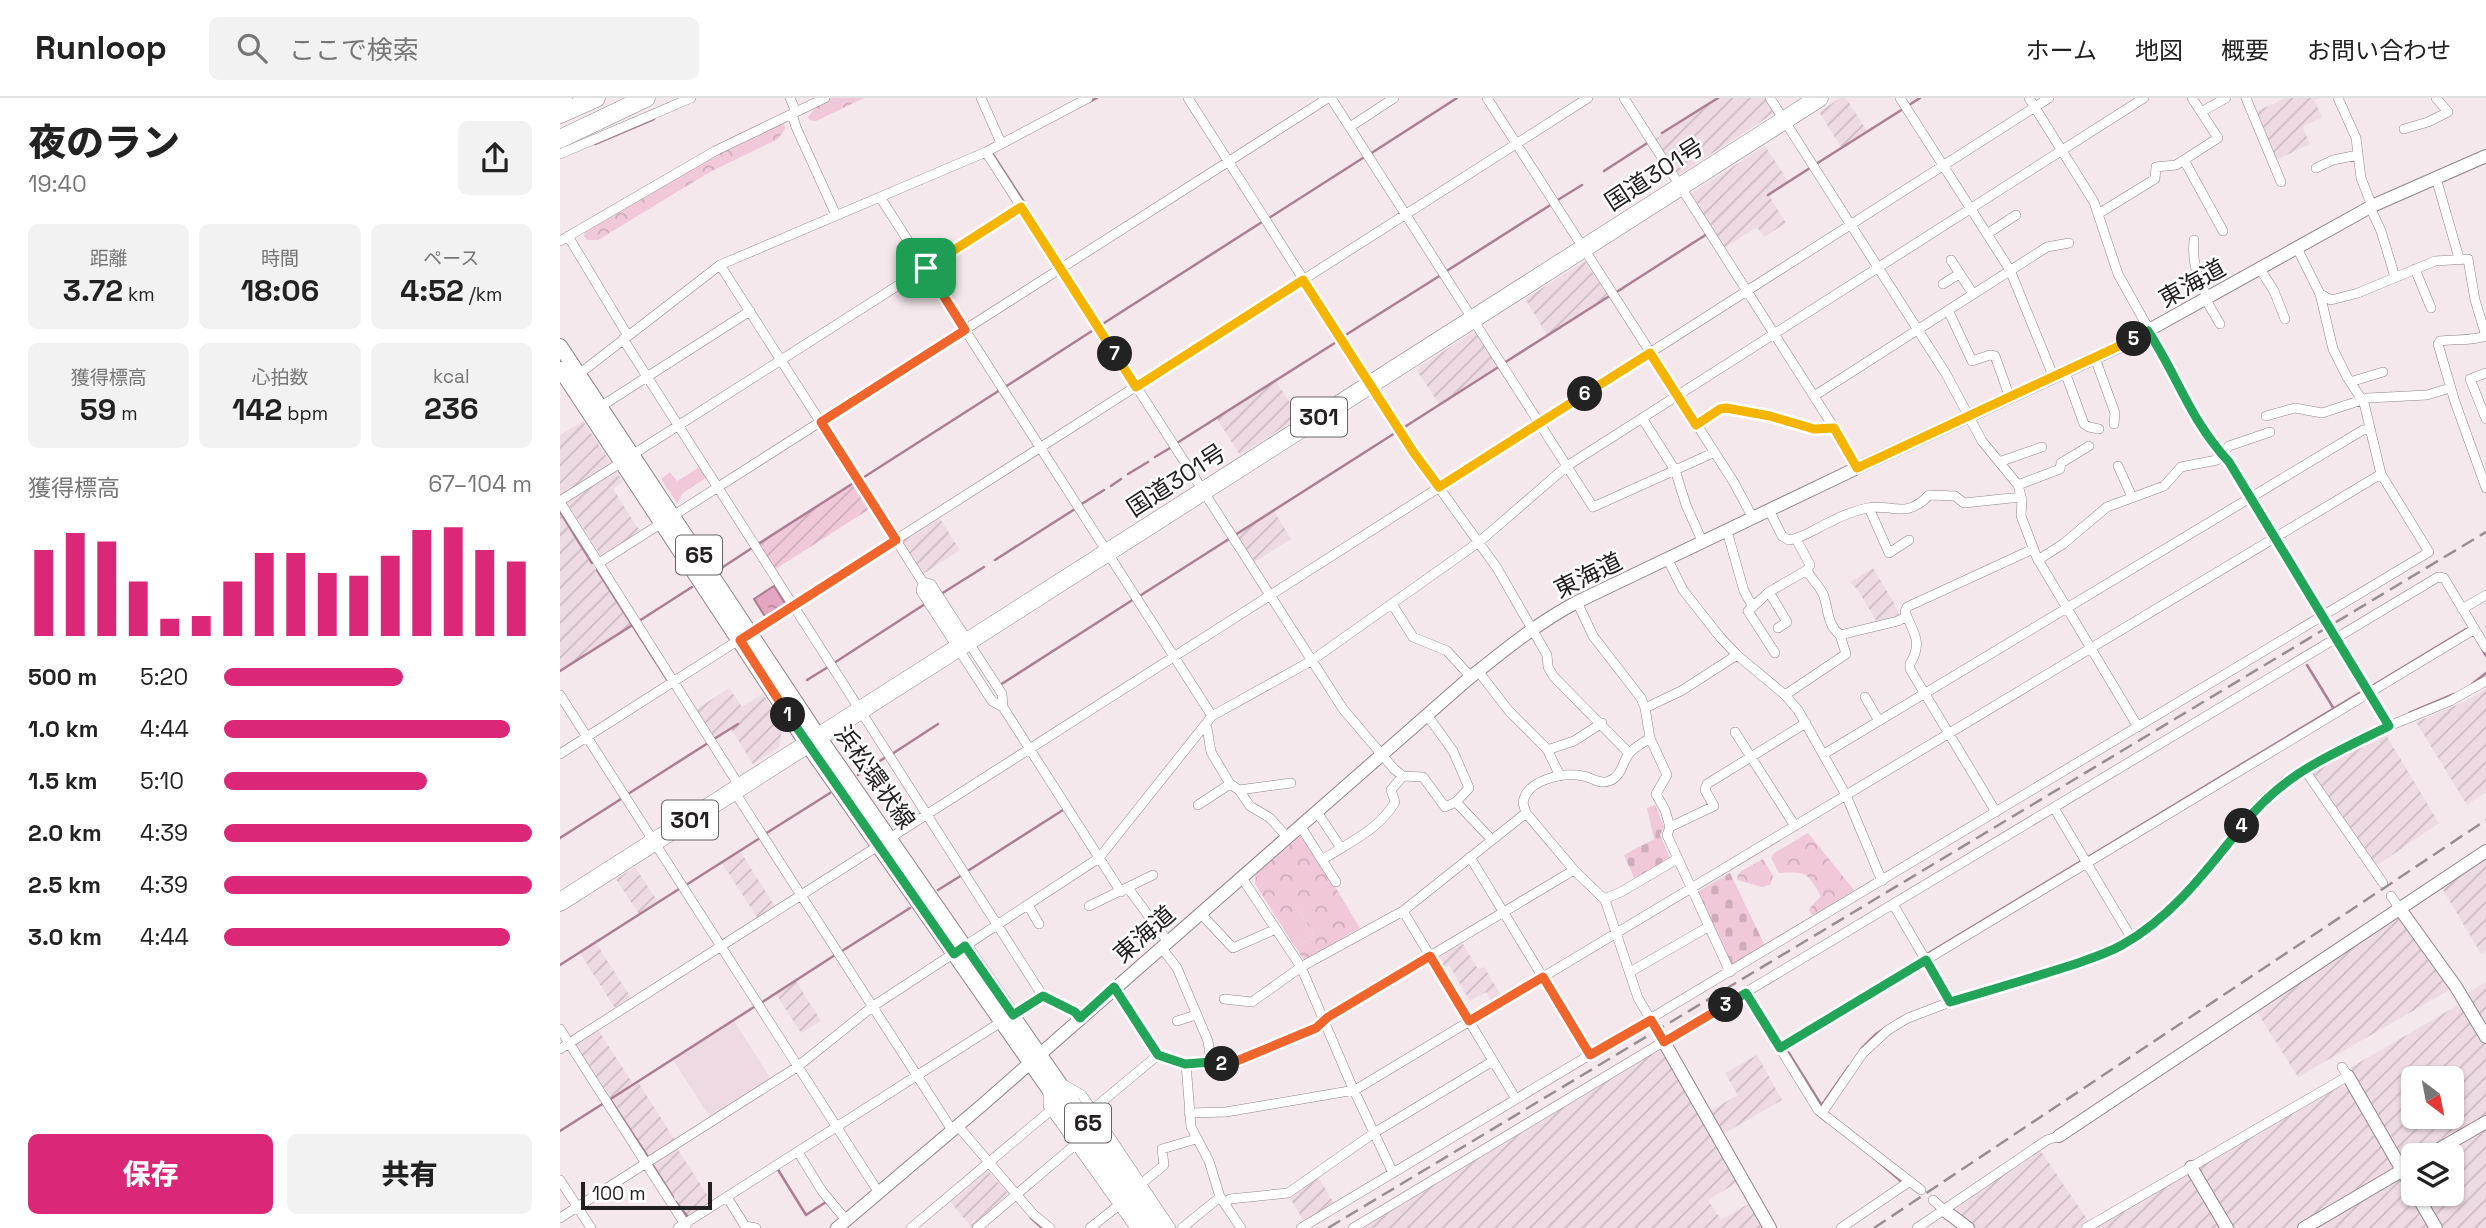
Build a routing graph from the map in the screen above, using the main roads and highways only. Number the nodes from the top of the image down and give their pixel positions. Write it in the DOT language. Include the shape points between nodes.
graph roads {
  1 [pos="596,98"];
  2 [pos="646,98"];
  3 [pos="1819,98"];
  4 [pos="560,114"];
  5 [pos="560,139"];
  6 [pos="2486,156"];
  7 [pos="560,346"];
  8 [pos="560,369"];
  9 [pos="569,382"];
  10 [pos="627,458"];
  11 [pos="813,741"];
  12 [pos="2486,851"];
  13 [pos="560,902"];
  14 [pos="2400,909"];
  15 [pos="2486,1037"];
  16 [pos="1664,1042"];
  17 [pos="1035,1058"];
  18 [pos="2345,1072"];
  19 [pos="2486,1122"];
  20 [pos="2059,1136"];
  21 [pos="2450,1143"];
  22 [pos="2401,1156"];
  23 [pos="2191,1167"];
  24 [pos="2401,1171"];
  25 [pos="1130,1195"];
  26 [pos="2423,1206"];
  27 [pos="1944,1210"];
  28 [pos="841,1225"];
  29 [pos="1146,1228"];
  30 [pos="1160,1228"];
  31 [pos="1770,1228"];
  32 [pos="1968,1228"];
  33 [pos="2227,1228"];
  34 [pos="2304,1228"];
  35 [pos="2436,1228"];
  1 -- 4 [label="highway"];
  2 -- 5 [label="highway"];
  3 -- 11 [label="highway, 国道301号 / 301"];
  6 -- 17 [label="main road, 東海道" via="2371,207 2095,358 1577,602 1475,674"];
  7 -- 9 [label="main road, 浜松環状線 / 65"];
  8 -- 9 [label="main road, 浜松環状線 / 65"];
  9 -- 10 [label="main road, 浜松環状線 / 65"];
  9 -- 10 [label="main road, 浜松環状線 / 65" via="600,407"];
  10 -- 11 [label="main road, 浜松環状線 / 65"];
  11 -- 13 [label="highway, 国道301号 / 301"];
  11 -- 17 [label="main road, 浜松環状線 / 65"];
  12 -- 14 [label="main road"];
  14 -- 15 [label="main road"];
  14 -- 20 [label="main road"];
  16 -- 31 [label="main road"];
  17 -- 25 [label="main road, 浜松環状線 / 65"];
  17 -- 28 [label="main road, 東海道"];
  18 -- 22 [label="main road"];
  19 -- 21 [label="main road"];
  23 -- 33 [label="main road"];
  24 -- 34 [label="main road"];
  25 -- 29 [label="main road, 浜松環状線 / 65"];
  25 -- 30 [label="main road, 浜松環状線 / 65"];
  26 -- 35 [label="main road"];
  27 -- 32 [label="main road"];
}
